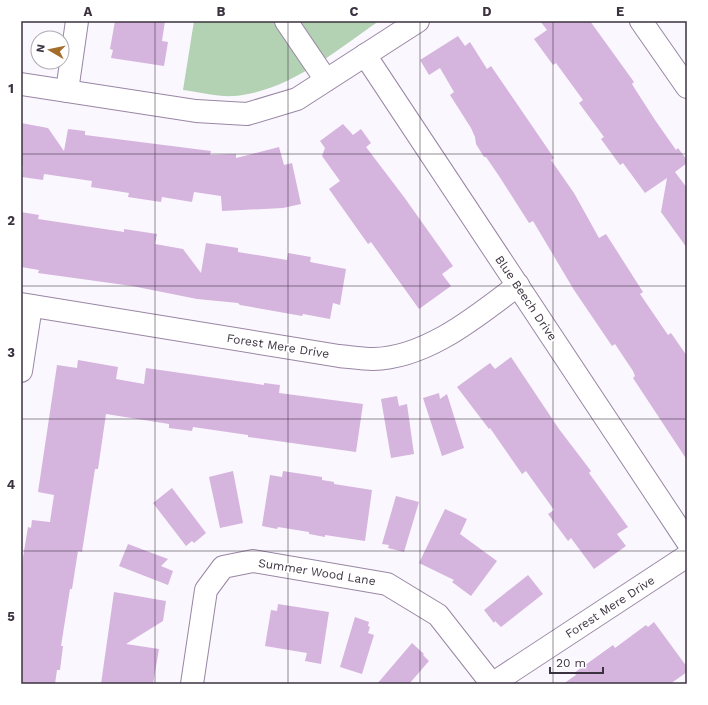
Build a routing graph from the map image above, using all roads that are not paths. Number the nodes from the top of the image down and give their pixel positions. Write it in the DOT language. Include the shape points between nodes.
graph roads {
  1 [pos="78,21"];
  2 [pos="286,21"];
  3 [pos="418,21"];
  4 [pos="641,21"];
  5 [pos="365,55"];
  6 [pos="326,80"];
  7 [pos="21,84"];
  8 [pos="687,87"];
  9 [pos="67,91"];
  10 [pos="518,286"];
  11 [pos="26,305"];
  12 [pos="21,371"];
  13 [pos="687,541"];
  14 [pos="687,556"];
  15 [pos="192,684"];
  16 [pos="492,684"];
  1 -- 9 [label="street"];
  2 -- 6 [label="street"];
  3 -- 5 [label="street"];
  4 -- 8 [label="street"];
  5 -- 6 [label="street"];
  5 -- 10 [label="street, Blue Beech Drive"];
  6 -- 9 [label="street" via="297,99 247,114 196,112"];
  7 -- 9 [label="street"];
  10 -- 11 [label="street, Forest Mere Drive" via="454,333 410,352 374,359 339,356"];
  10 -- 13 [label="street, Blue Beech Drive"];
  11 -- 12 [label="street"];
  14 -- 16 [label="street, Forest Mere Drive"];
  15 -- 16 [label="street, Summer Wood Lane" via="206,590 224,567 253,561 387,584 438,615"];
}
